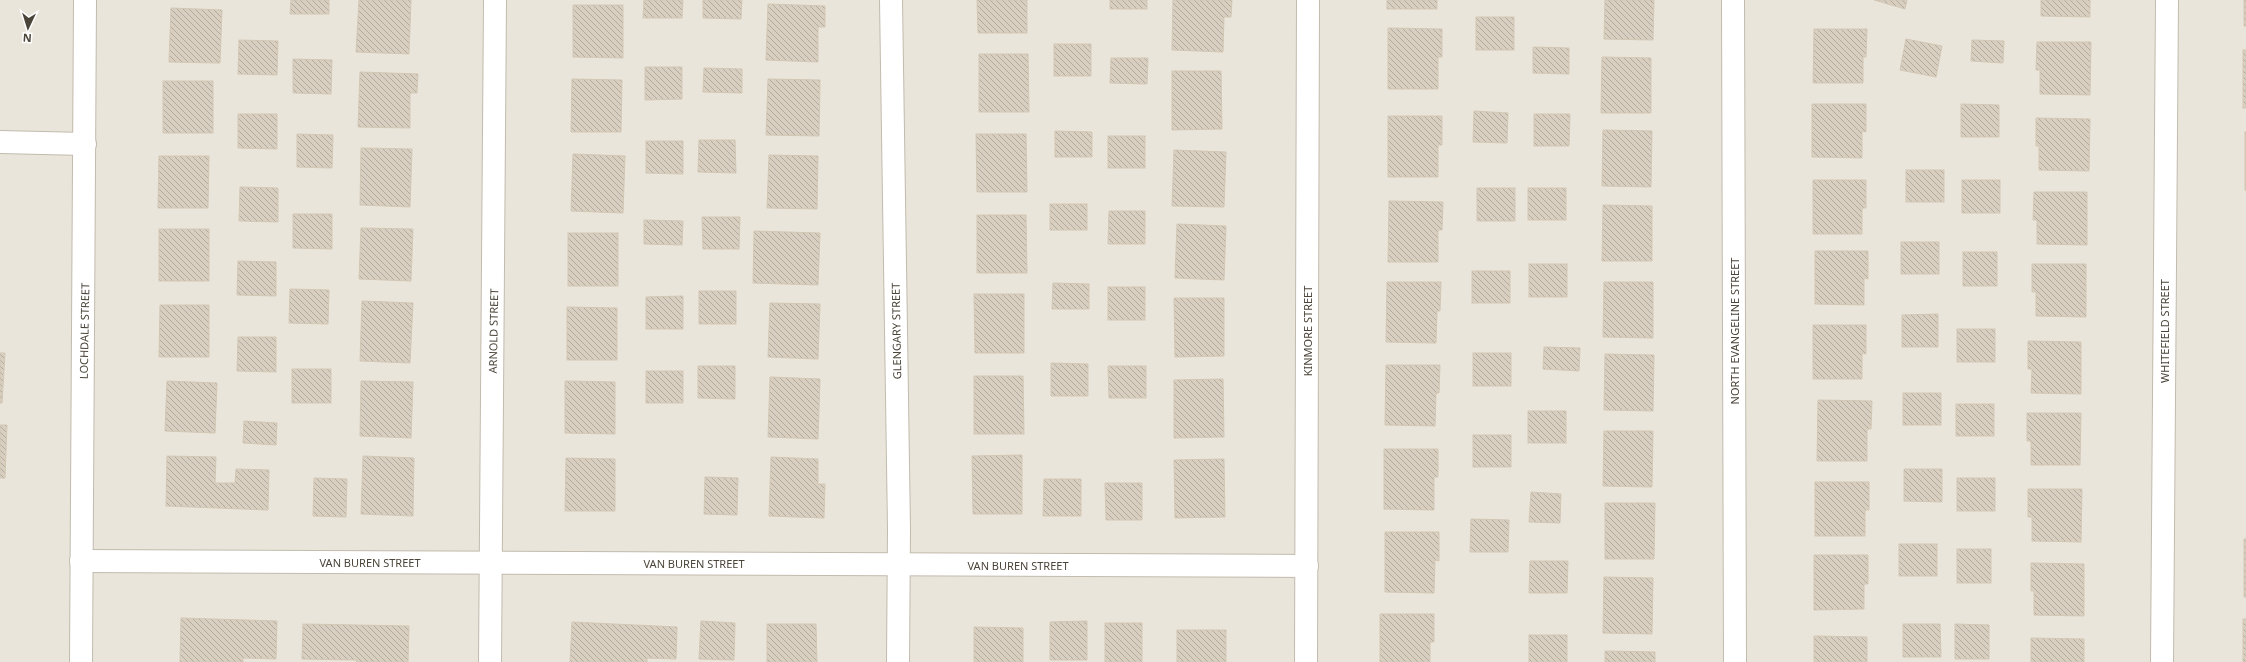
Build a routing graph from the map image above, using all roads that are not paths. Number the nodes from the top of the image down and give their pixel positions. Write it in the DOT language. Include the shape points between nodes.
graph roads {
  1 [pos="85,0"];
  2 [pos="495,0"];
  3 [pos="891,0"];
  4 [pos="1308,0"];
  5 [pos="1733,0"];
  6 [pos="2167,0"];
  7 [pos="0,142"];
  8 [pos="85,144"];
  9 [pos="81,561"];
  10 [pos="490,562"];
  11 [pos="899,564"];
  12 [pos="1307,566"];
  13 [pos="80,662"];
  14 [pos="490,662"];
  15 [pos="898,662"];
  16 [pos="1306,662"];
  17 [pos="1735,662"];
  18 [pos="2162,662"];
  1 -- 8 [label="street, LOCHDALE STREET"];
  2 -- 10 [label="street, ARNOLD STREET"];
  3 -- 11 [label="street, GLENGARY STREET"];
  4 -- 12 [label="street, KINMORE STREET"];
  5 -- 17 [label="street, NORTH EVANGELINE STREET"];
  6 -- 18 [label="street, WHITEFIELD STREET"];
  7 -- 8 [label="street"];
  8 -- 9 [label="street, LOCHDALE STREET"];
  9 -- 10 [label="street, VAN BUREN STREET"];
  9 -- 13 [label="street, LOCHDALE STREET"];
  10 -- 11 [label="street, VAN BUREN STREET"];
  10 -- 14 [label="street, ARNOLD STREET"];
  11 -- 12 [label="street, VAN BUREN STREET"];
  11 -- 15 [label="street, GLENGARY STREET"];
  12 -- 16 [label="street, KINMORE STREET"];
}
